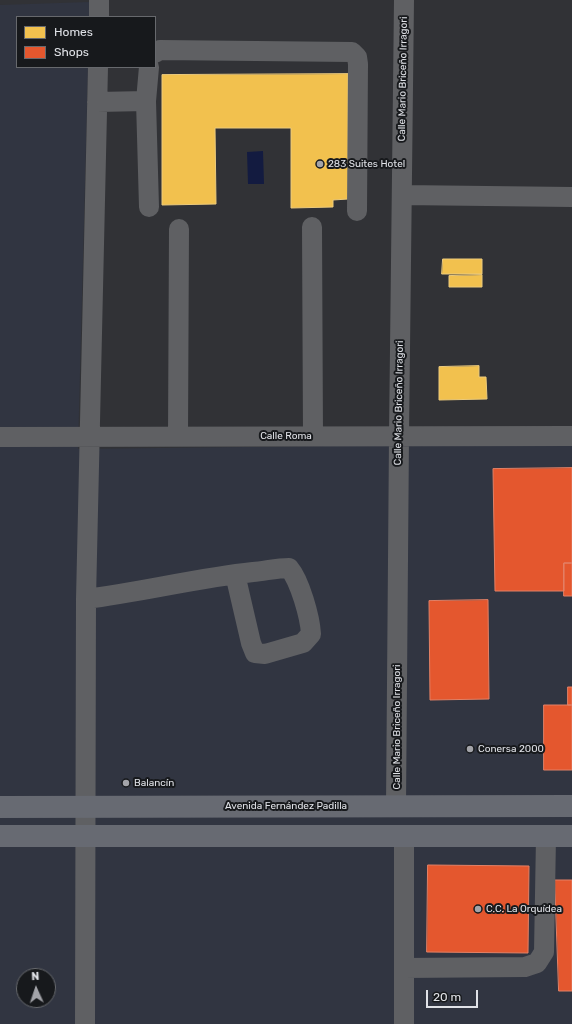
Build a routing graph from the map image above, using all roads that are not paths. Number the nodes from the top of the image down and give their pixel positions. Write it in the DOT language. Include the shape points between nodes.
graph roads {
  1 [pos="99,0"];
  2 [pos="404,0"];
  3 [pos="99,16"];
  4 [pos="156,52"];
  5 [pos="98,68"];
  6 [pos="149,68"];
  7 [pos="146,101"];
  8 [pos="97,102"];
  9 [pos="402,196"];
  10 [pos="572,197"];
  11 [pos="149,207"];
  12 [pos="357,211"];
  13 [pos="312,227"];
  14 [pos="179,229"];
  15 [pos="0,436"];
  16 [pos="89,436"];
  17 [pos="178,436"];
  18 [pos="314,436"];
  19 [pos="399,436"];
  20 [pos="572,436"];
  21 [pos="235,574"];
  22 [pos="86,599"];
  23 [pos="396,806"];
  24 [pos="572,806"];
  25 [pos="0,807"];
  26 [pos="86,807"];
  27 [pos="0,836"];
  28 [pos="87,836"];
  29 [pos="404,836"];
  30 [pos="546,836"];
  31 [pos="572,836"];
  32 [pos="404,968"];
  33 [pos="85,1024"];
  34 [pos="404,1024"];
  1 -- 3 [label="street"];
  2 -- 9 [label="street, Calle Mario Briceño Irragori"];
  4 -- 12 [label="street" via="160,50 352,52 357,57 358,64"];
  5 -- 8 [label="street"];
  6 -- 7 [label="street"];
  7 -- 8 [label="street"];
  7 -- 11 [label="street"];
  8 -- 16 [label="street"];
  9 -- 10 [label="street"];
  9 -- 19 [label="street, Calle Mario Briceño Irragori"];
  13 -- 18 [label="street"];
  14 -- 17 [label="street"];
  15 -- 16 [label="street, Calle Roma"];
  16 -- 17 [label="street, Calle Roma"];
  16 -- 22 [label="street"];
  17 -- 18 [label="street, Calle Roma"];
  18 -- 19 [label="street, Calle Roma"];
  19 -- 20 [label="street, Calle Roma"];
  19 -- 23 [label="street, Calle Mario Briceño Irragori"];
  21 -- 21 [label="street" via="289,568 295,575 311,624 311,634 303,642 265,654 255,653"];
  21 -- 22 [label="street"];
  22 -- 26 [label="street"];
  23 -- 24 [label="main road, Avenida Fernández Padilla"];
  23 -- 26 [label="main road, Avenida Fernández Padilla"];
  25 -- 26 [label="main road, Avenida Fernández Padilla"];
  26 -- 28 [label="street"];
  27 -- 28 [label="main road"];
  28 -- 29 [label="main road"];
  28 -- 33 [label="street"];
  29 -- 30 [label="main road"];
  29 -- 32 [label="street"];
  30 -- 31 [label="main road"];
  30 -- 32 [label="street" via="544,952 537,963 525,967"];
  32 -- 34 [label="street"];
}
